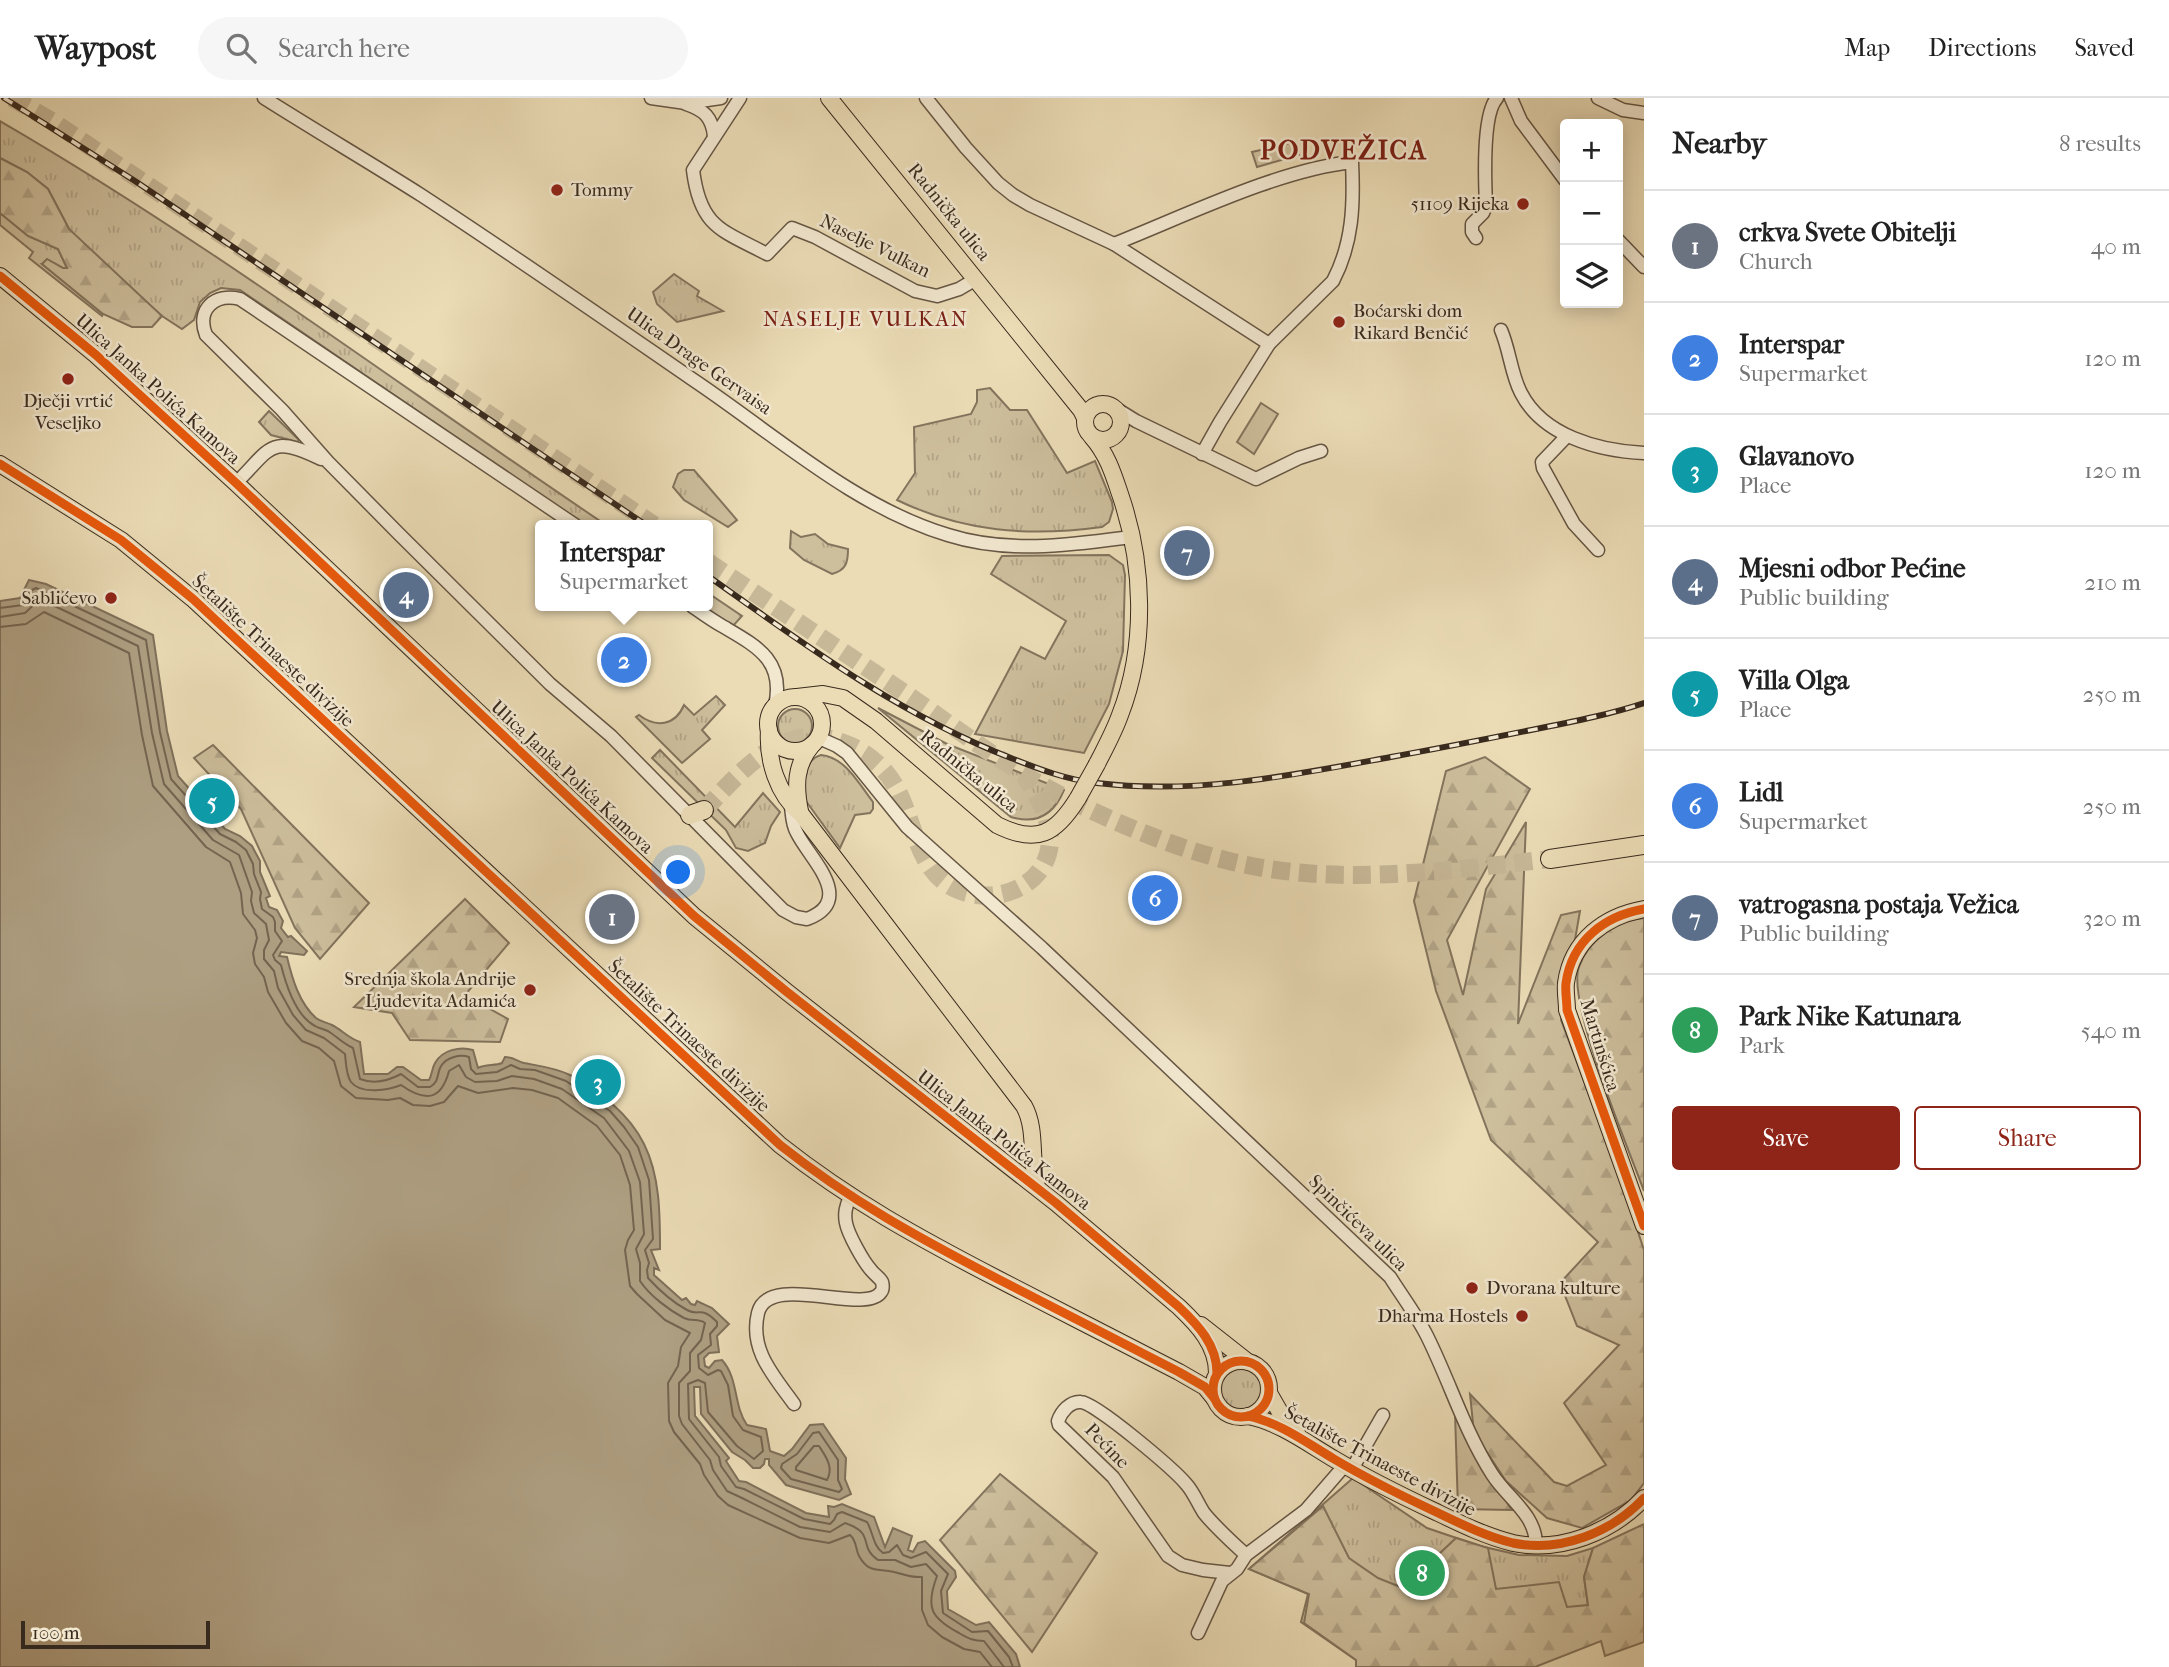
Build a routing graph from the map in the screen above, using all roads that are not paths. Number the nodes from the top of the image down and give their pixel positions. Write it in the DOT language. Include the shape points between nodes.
graph roads {
  1 [pos="264,98"];
  2 [pos="651,98"];
  3 [pos="721,98"];
  4 [pos="740,98"];
  5 [pos="829,98"];
  6 [pos="926,98"];
  7 [pos="1497,98"];
  8 [pos="1511,98"];
  9 [pos="1598,98"];
  10 [pos="702,101"];
  11 [pos="280,103"];
  12 [pos="686,103"];
  13 [pos="1644,113"];
  14 [pos="716,133"];
  15 [pos="1560,173"];
  16 [pos="1476,238"];
  17 [pos="1114,244"];
  18 [pos="1623,245"];
  19 [pos="1644,267"];
  20 [pos="0,276"];
  21 [pos="976,279"];
  22 [pos="1502,330"];
  23 [pos="1269,344"];
  24 [pos="1090,412"];
  25 [pos="1122,428"];
  26 [pos="1567,436"];
  27 [pos="1092,437"];
  28 [pos="1321,451"];
  29 [pos="1644,453"];
  30 [pos="1202,454"];
  31 [pos="1108,459"];
  32 [pos="328,462"];
  33 [pos="0,464"];
  34 [pos="236,483"];
  35 [pos="568,520"];
  36 [pos="1131,537"];
  37 [pos="1598,550"];
  38 [pos="700,611"];
  39 [pos="797,697"];
  40 [pos="852,704"];
  41 [pos="775,706"];
  42 [pos="769,730"];
  43 [pos="818,736"];
  44 [pos="796,810"];
  45 [pos="1644,845"];
  46 [pos="1550,859"];
  47 [pos="1644,909"];
  48 [pos="1031,1134"];
  49 [pos="1005,1163"];
  50 [pos="1037,1187"];
  51 [pos="850,1197"];
  52 [pos="1644,1226"];
  53 [pos="1193,1320"];
  54 [pos="1248,1362"];
  55 [pos="1217,1373"];
  56 [pos="1269,1393"];
  57 [pos="1214,1398"];
  58 [pos="794,1405"];
  59 [pos="1383,1415"];
  60 [pos="1248,1416"];
  61 [pos="1309,1444"];
  62 [pos="1348,1467"];
  63 [pos="1644,1498"];
  64 [pos="1536,1545"];
  65 [pos="1246,1555"];
  66 [pos="1230,1573"];
  67 [pos="1198,1633"];
  1 -- 11 [label="street, Ulica Drage Gervaisa"];
  2 -- 12 [label="street"];
  3 -- 10 [label="street"];
  4 -- 14 [label="street"];
  5 -- 21 [label="main road, Radnička ulica"];
  6 -- 17 [label="street" via="998,183 1030,205"];
  7 -- 16 [label="street" via="1489,117 1486,206 1472,224"];
  8 -- 15 [label="street" via="1521,121"];
  9 -- 13 [label="street" via="1623,110"];
  10 -- 12 [label="street"];
  10 -- 14 [label="street" via="716,113"];
  11 -- 36 [label="street, Ulica Drage Gervaisa" via="841,484 909,522 967,541 1017,547"];
  12 -- 14 [label="street" via="704,111"];
  14 -- 21 [label="street, Naselje Vulkan" via="693,170 694,184 712,224 766,254 792,228 915,290 937,296"];
  17 -- 23 [label="street"];
  17 -- 23 [label="street" via="1261,185 1352,162 1352,223 1340,268 1333,281"];
  18 -- 19 [label="street"];
  20 -- 34 [label="main road, Ulica Janka Polića Kamova" via="96,355"];
  21 -- 24 [label="main road, Radnička ulica" via="1061,386"];
  22 -- 26 [label="street" via="1521,394 1543,422"];
  23 -- 30 [label="street"];
  24 -- 25 [label="main road, Radnička ulica" via="1107,404 1115,408"];
  24 -- 27 [label="main road, Radnička ulica" via="1086,431"];
  25 -- 27 [label="main road" via="1101,440"];
  25 -- 30 [label="street"];
  25 -- 31 [label="main road, Radnička ulica" via="1107,443"];
  26 -- 29 [label="street"];
  26 -- 37 [label="street" via="1542,462 1543,468 1574,524"];
  27 -- 31 [label="main road, Radnička ulica"];
  28 -- 30 [label="street" via="1256,479"];
  31 -- 36 [label="main road, Radnička ulica"];
  32 -- 34 [label="street" via="277,445"];
  32 -- 35 [label="street" via="206,335 202,319 210,303 230,296 240,299"];
  32 -- 44 [label="street" via="550,684 697,813 783,910 807,919 824,908 827,882 797,833"];
  33 -- 51 [label="main road, Šetalište Trinaeste divizije" via="121,540 193,599 770,1136"];
  34 -- 49 [label="main road, Ulica Janka Polića Kamova" via="694,916"];
  36 -- 40 [label="main road, Radnička ulica, bridge" via="1139,593 1131,680 1121,715 1097,764 1063,822 1047,832 1026,836 997,825"];
  38 -- 41 [label="street" via="768,658 778,684"];
  39 -- 40 [label="main road, Radnička ulica" via="831,695"];
  39 -- 41 [label="main road, Radnička ulica"];
  39 -- 43 [label="main road" via="813,703 822,717"];
  40 -- 43 [label="main road" via="836,706 825,716"];
  41 -- 42 [label="main road"];
  42 -- 43 [label="main road" via="787,750 796,751"];
  42 -- 44 [label="main road" via="769,758 781,789"];
  43 -- 44 [label="main road" via="798,774"];
  43 -- 64 [label="street, Spinčićeva ulica" via="847,753 907,827 1390,1277 1427,1335 1477,1451 1532,1523"];
  44 -- 48 [label="main road" via="1014,1091 1028,1112"];
  45 -- 46 [label="highway"];
  47 -- 52 [label="main road, Martinšćica" via="1621,914 1590,935 1573,957 1566,983 1567,1010"];
  48 -- 49 [label="main road" via="1022,1153"];
  48 -- 50 [label="main road"];
  49 -- 50 [label="main road, Ulica Janka Polića Kamova"];
  50 -- 53 [label="main road, Ulica Janka Polića Kamova"];
  51 -- 57 [label="main road, Šetalište Trinaeste divizije" via="910,1233 1179,1372"];
  51 -- 58 [label="street" via="844,1213 846,1226 869,1268 883,1283 883,1290 864,1298 781,1294 765,1299 756,1321 756,1343 762,1357"];
  53 -- 54 [label="main road, Ulica Janka Polića Kamova"];
  53 -- 55 [label="main road, Ulica Janka Polića Kamova" via="1213,1350"];
  54 -- 55 [label="main road" via="1231,1362"];
  54 -- 56 [label="main road" via="1262,1370"];
  55 -- 57 [label="main road"];
  56 -- 60 [label="main road" via="1262,1408"];
  56 -- 61 [label="main road, Šetalište Trinaeste divizije" via="1281,1414"];
  57 -- 60 [label="main road" via="1230,1415"];
  59 -- 62 [label="street"];
  60 -- 61 [label="main road, Šetalište Trinaeste divizije" via="1274,1424"];
  61 -- 62 [label="main road, Šetalište Trinaeste divizije"];
  62 -- 64 [label="main road, Šetalište Trinaeste divizije" via="1471,1529"];
  62 -- 65 [label="street" via="1306,1510"];
  63 -- 64 [label="main road" via="1602,1530 1559,1544"];
  65 -- 66 [label="street"];
  65 -- 66 [label="street, Pećine" via="1204,1512 1188,1485 1112,1420 1078,1401 1062,1413 1059,1425 1112,1477 1168,1556 1203,1570"];
  66 -- 67 [label="street"];
}
